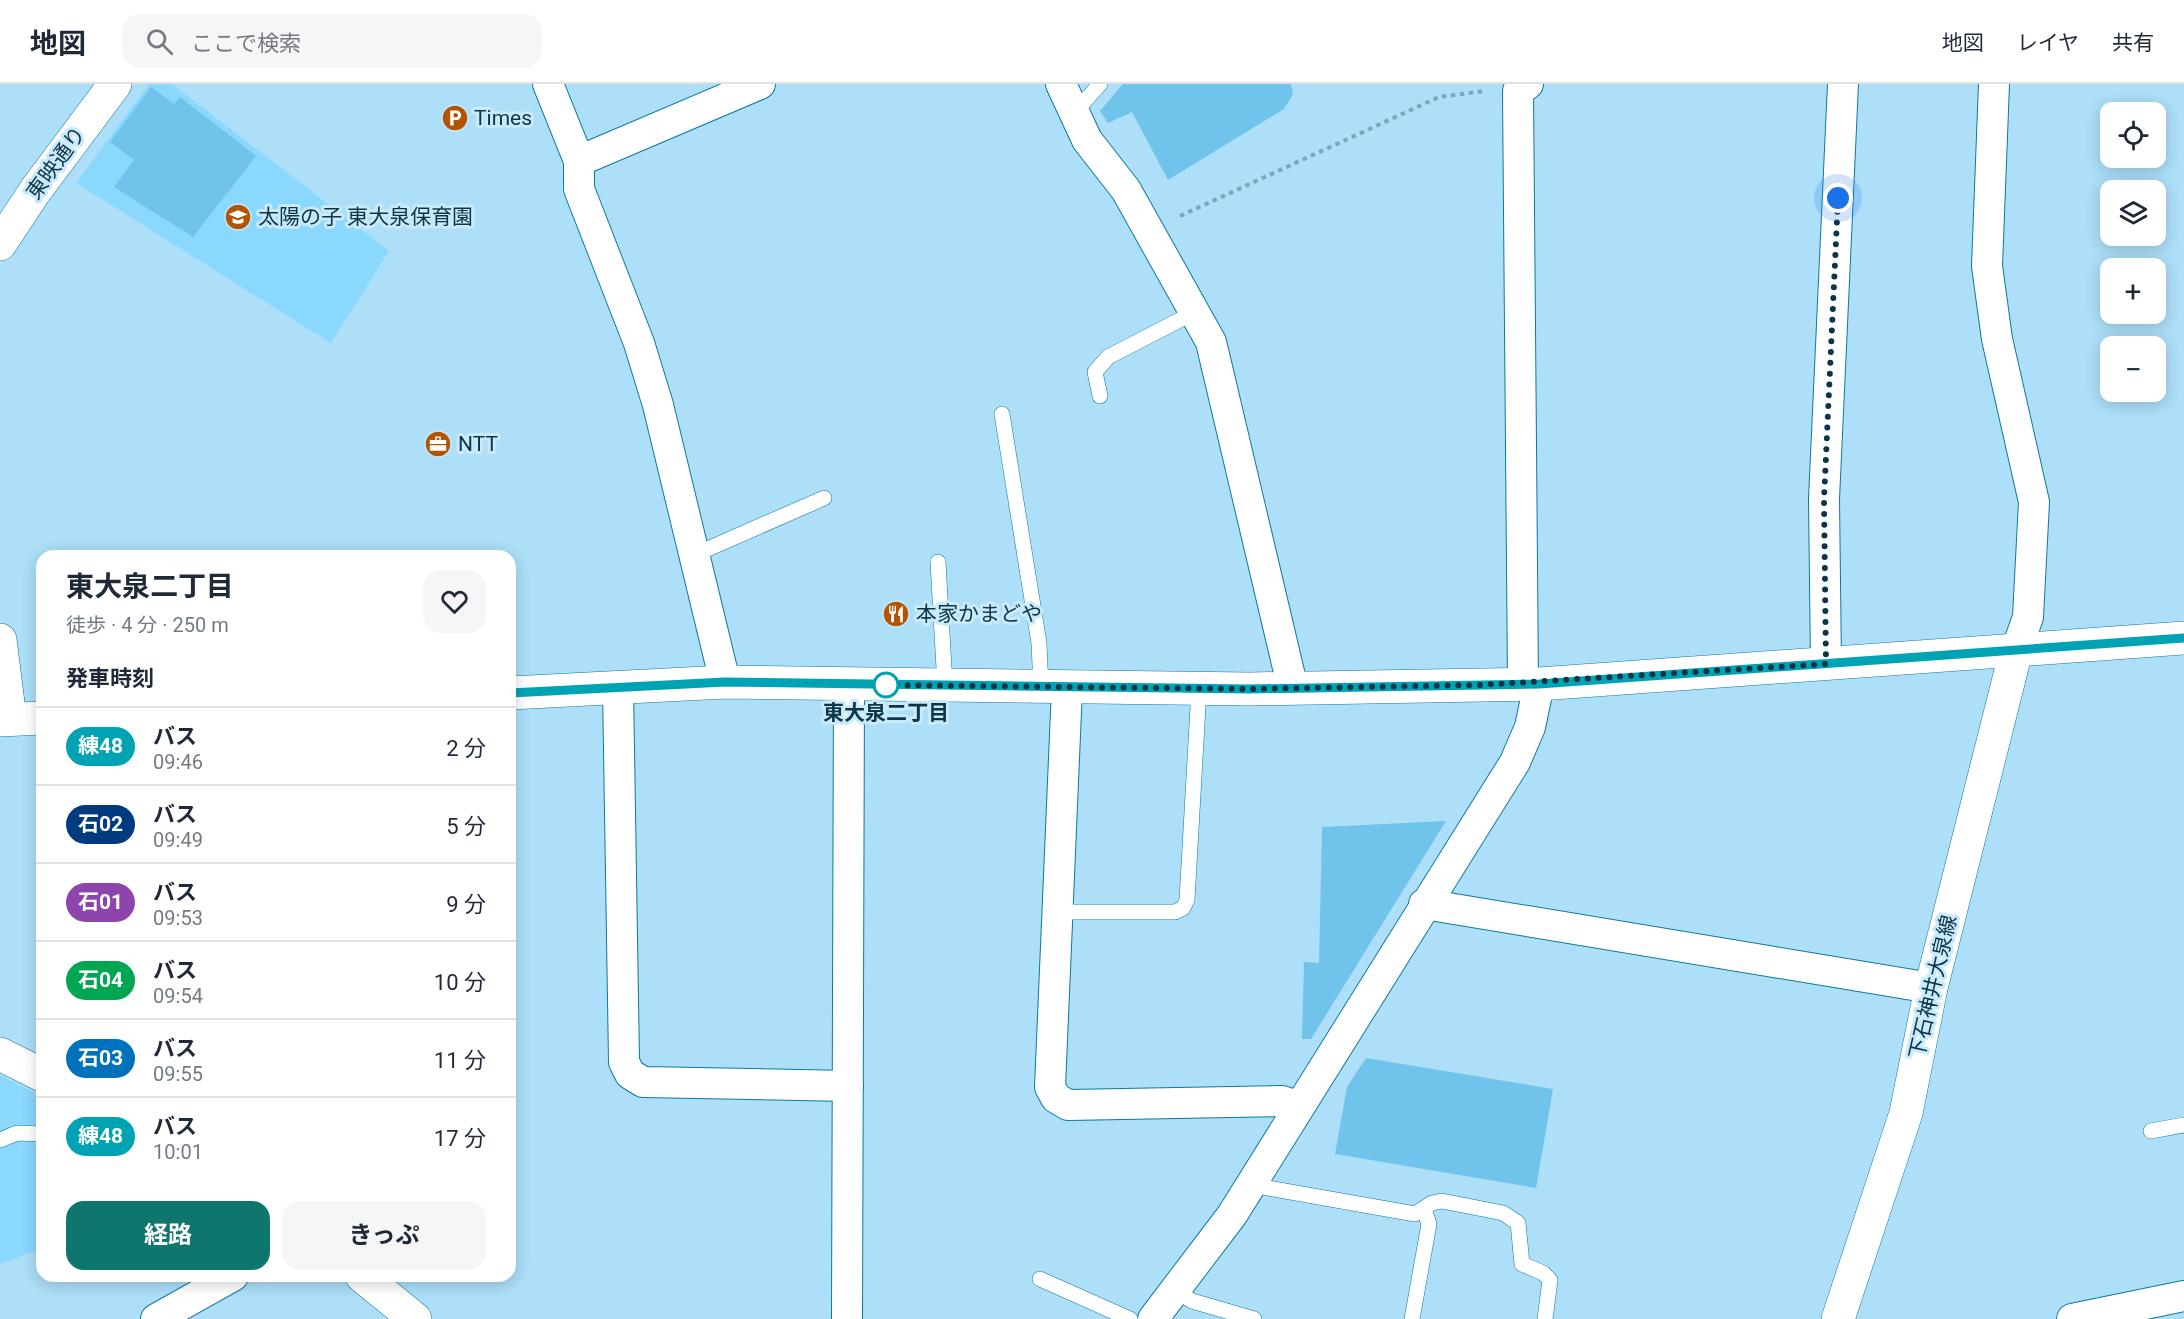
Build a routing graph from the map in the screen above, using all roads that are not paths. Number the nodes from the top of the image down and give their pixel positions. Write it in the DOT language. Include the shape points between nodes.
graph roads {
  1 [pos="115,84"];
  2 [pos="548,84"];
  3 [pos="760,84"];
  4 [pos="1060,84"];
  5 [pos="1100,84"];
  6 [pos="1843,84"];
  7 [pos="1994,84"];
  8 [pos="1523,88"];
  9 [pos="1075,112"];
  10 [pos="579,160"];
  11 [pos="0,244"];
  12 [pos="1196,312"];
  13 [pos="1100,396"];
  14 [pos="1002,414"];
  15 [pos="824,498"];
  16 [pos="694,555"];
  17 [pos="938,562"];
  18 [pos="2184,638"];
  19 [pos="0,640"];
  20 [pos="2016,651"];
  21 [pos="1826,664"];
  22 [pos="725,682"];
  23 [pos="849,684"];
  24 [pos="1531,684"];
  25 [pos="945,686"];
  26 [pos="618,687"];
  27 [pos="1054,688"];
  28 [pos="1199,689"];
  29 [pos="1293,689"];
  30 [pos="516,693"];
  31 [pos="36,718"];
  32 [pos="5,720"];
  33 [pos="1424,904"];
  34 [pos="1057,912"];
  35 [pos="1931,988"];
  36 [pos="0,1054"];
  37 [pos="36,1072"];
  38 [pos="848,1086"];
  39 [pos="1297,1106"];
  40 [pos="2184,1125"];
  41 [pos="2151,1131"];
  42 [pos="36,1134"];
  43 [pos="0,1140"];
  44 [pos="1251,1185"];
  45 [pos="1424,1209"];
  46 [pos="1040,1279"];
  47 [pos="222,1282"];
  48 [pos="375,1282"];
  49 [pos="1175,1290"];
  50 [pos="2184,1296"];
  51 [pos="156,1319"];
  52 [pos="415,1319"];
  53 [pos="847,1319"];
  54 [pos="1130,1319"];
  55 [pos="1153,1319"];
  56 [pos="1254,1319"];
  57 [pos="1412,1319"];
  58 [pos="1545,1319"];
  59 [pos="1838,1319"];
  60 [pos="2072,1319"];
  1 -- 11 [label="main road, 東映通り"];
  2 -- 10 [label="street"];
  3 -- 10 [label="street"];
  4 -- 9 [label="street"];
  5 -- 9 [label="lane"];
  6 -- 21 [label="street" via="1824,499"];
  7 -- 20 [label="street" via="1987,266 1997,339 2034,502 2028,617"];
  8 -- 24 [label="street"];
  9 -- 12 [label="street" via="1087,140 1126,190"];
  10 -- 16 [label="street" via="579,189 639,343"];
  12 -- 13 [label="lane" via="1108,357 1095,372"];
  12 -- 29 [label="street" via="1216,359"];
  14 -- 27 [label="lane" via="1039,643"];
  15 -- 16 [label="lane"];
  16 -- 22 [label="street"];
  17 -- 25 [label="lane"];
  18 -- 20 [label="main road"];
  19 -- 32 [label="main road"];
  20 -- 21 [label="main road"];
  20 -- 35 [label="main road, 下石神井大泉線"];
  21 -- 24 [label="main road"];
  22 -- 23 [label="main road"];
  22 -- 26 [label="main road"];
  23 -- 25 [label="main road"];
  23 -- 38 [label="street"];
  24 -- 29 [label="main road"];
  24 -- 33 [label="street" via="1530,727 1515,762"];
  25 -- 27 [label="main road"];
  26 -- 30 [label="main road"];
  26 -- 38 [label="street" via="624,1062 630,1074 643,1082"];
  27 -- 28 [label="main road"];
  27 -- 34 [label="street"];
  28 -- 29 [label="main road"];
  28 -- 34 [label="lane" via="1187,900 1183,908 1175,912"];
  31 -- 32 [label="main road"];
  33 -- 35 [label="street"];
  33 -- 39 [label="street"];
  34 -- 39 [label="street" via="1050,1087 1056,1098 1068,1105 1282,1101"];
  35 -- 59 [label="main road, 下石神井大泉線" via="1906,1113"];
  36 -- 37 [label="main road"];
  38 -- 53 [label="street"];
  39 -- 44 [label="street"];
  40 -- 41 [label="lane"];
  42 -- 43 [label="lane" via="17,1133"];
  44 -- 45 [label="lane" via="1415,1214"];
  44 -- 49 [label="street"];
  45 -- 57 [label="lane" via="1429,1224"];
  45 -- 58 [label="lane" via="1442,1201 1503,1213 1518,1223 1522,1264 1550,1280"];
  46 -- 54 [label="lane"];
  47 -- 51 [label="street"];
  48 -- 52 [label="main road"];
  49 -- 55 [label="street"];
  49 -- 56 [label="lane" via="1192,1301"];
  50 -- 60 [label="street"];
}
